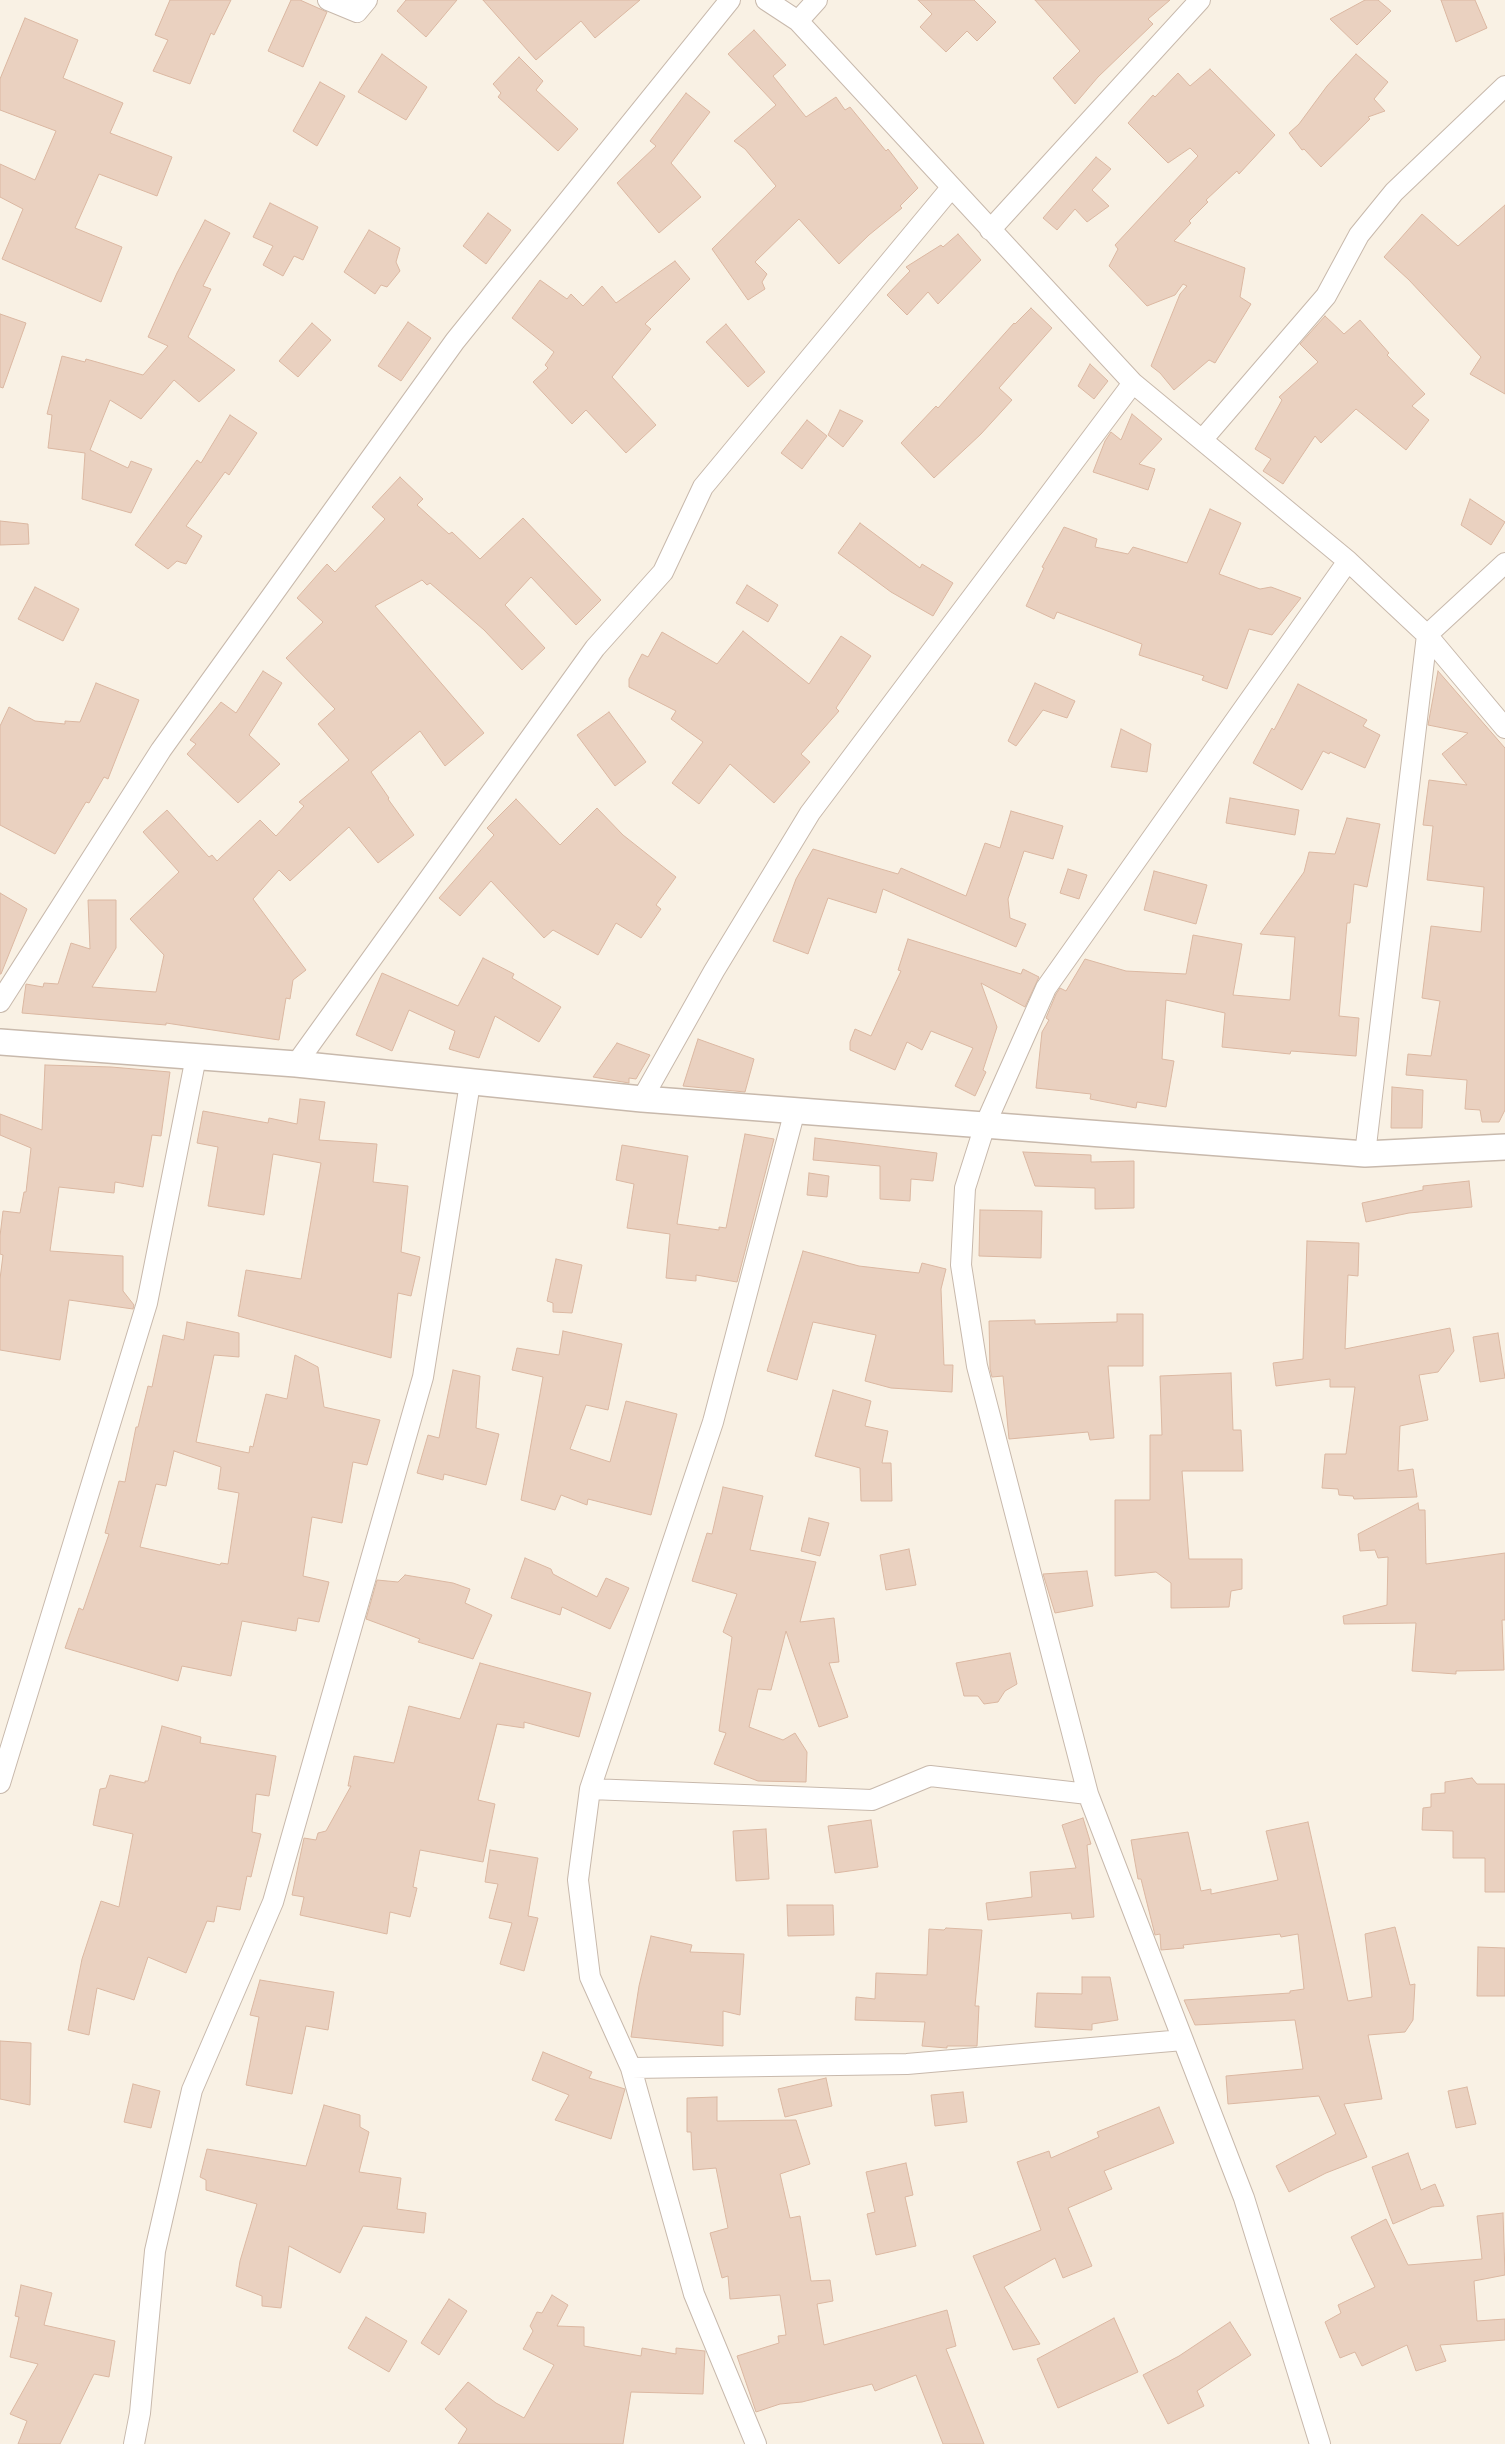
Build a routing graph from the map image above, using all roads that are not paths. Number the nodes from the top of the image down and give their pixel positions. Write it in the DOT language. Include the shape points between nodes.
graph roads {
  1 [pos="328,0"];
  2 [pos="367,0"];
  3 [pos="730,0"];
  4 [pos="766,0"];
  5 [pos="817,0"];
  6 [pos="1200,0"];
  7 [pos="798,21"];
  8 [pos="1505,86"];
  9 [pos="951,188"];
  10 [pos="990,230"];
  11 [pos="1133,383"];
  12 [pos="1202,440"];
  13 [pos="1348,561"];
  14 [pos="1505,563"];
  15 [pos="1427,634"];
  16 [pos="1505,728"];
  17 [pos="0,1002"];
  18 [pos="0,1042"];
  19 [pos="196,1057"];
  20 [pos="296,1064"];
  21 [pos="470,1083"];
  22 [pos="642,1099"];
  23 [pos="795,1110"];
  24 [pos="985,1125"];
  25 [pos="1505,1147"];
  26 [pos="1365,1154"];
  27 [pos="0,1783"];
  28 [pos="590,1789"];
  29 [pos="1088,1794"];
  30 [pos="1183,2040"];
  31 [pos="631,2068"];
  32 [pos="134,2444"];
  33 [pos="756,2444"];
  34 [pos="1320,2444"];
  1 -- 2 [label="street" via="357,12"];
  3 -- 17 [label="street" via="455,341 161,750"];
  4 -- 7 [label="street"];
  5 -- 7 [label="street"];
  6 -- 10 [label="street"];
  7 -- 9 [label="street"];
  8 -- 12 [label="street" via="1394,192 1359,235 1326,296"];
  9 -- 10 [label="street"];
  9 -- 20 [label="street" via="703,487 663,572 596,648"];
  10 -- 11 [label="street"];
  11 -- 12 [label="street"];
  11 -- 22 [label="street" via="810,813 714,971"];
  12 -- 13 [label="street"];
  13 -- 15 [label="street"];
  13 -- 24 [label="street" via="1046,988"];
  14 -- 15 [label="street"];
  15 -- 16 [label="street"];
  15 -- 26 [label="street"];
  18 -- 19 [label="street"];
  19 -- 20 [label="street"];
  19 -- 27 [label="street" via="147,1303"];
  20 -- 21 [label="street"];
  21 -- 22 [label="street"];
  21 -- 32 [label="street" via="422,1377 273,1902 192,2090 155,2250 140,2413"];
  22 -- 23 [label="street"];
  23 -- 24 [label="street"];
  23 -- 28 [label="street" via="712,1422"];
  24 -- 26 [label="street"];
  24 -- 29 [label="street" via="965,1188 961,1265 977,1366"];
  25 -- 26 [label="street"];
  28 -- 29 [label="street" via="872,1800 930,1776"];
  28 -- 31 [label="street" via="578,1880 590,1977"];
  29 -- 30 [label="street"];
  30 -- 31 [label="street" via="907,2064"];
  30 -- 34 [label="street" via="1244,2198"];
  31 -- 33 [label="street" via="694,2294"];
}
